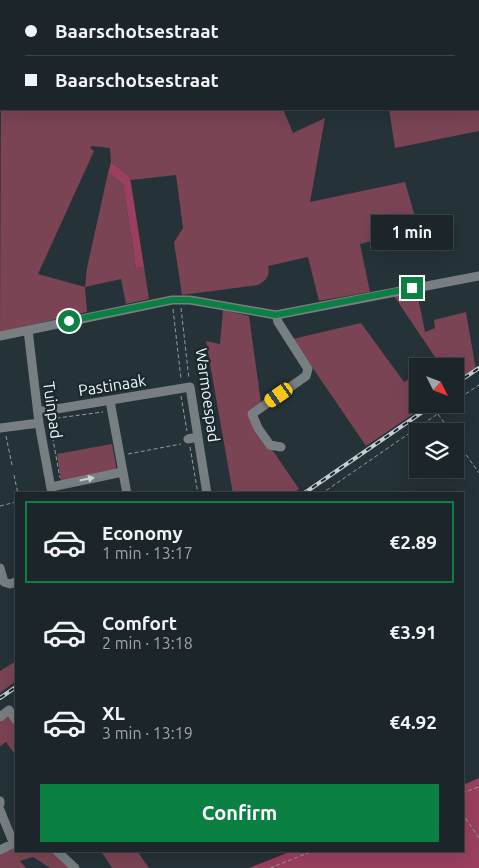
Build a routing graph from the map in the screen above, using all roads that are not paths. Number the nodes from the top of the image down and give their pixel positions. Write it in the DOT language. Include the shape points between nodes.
graph roads {
  1 [pos="479,276"];
  2 [pos="276,315"];
  3 [pos="28,330"];
  4 [pos="0,336"];
  5 [pos="190,387"];
  6 [pos="110,401"];
  7 [pos="38,412"];
  8 [pos="39,423"];
  9 [pos="2,428"];
  10 [pos="198,437"];
  11 [pos="189,441"];
  12 [pos="281,447"];
  13 [pos="123,472"];
  14 [pos="51,490"];
  15 [pos="128,492"];
  16 [pos="207,492"];
  17 [pos="0,568"];
  18 [pos="15,582"];
  19 [pos="0,717"];
  20 [pos="15,719"];
  21 [pos="0,810"];
  22 [pos="15,842"];
  23 [pos="0,850"];
  24 [pos="58,852"];
  25 [pos="75,868"];
  1 -- 2 [label="street"];
  2 -- 3 [label="street" via="180,300"];
  2 -- 12 [label="street" via="308,369 306,376 252,414 270,445"];
  3 -- 4 [label="street"];
  3 -- 7 [label="street, Tuinpad"];
  5 -- 6 [label="street, Pastinaak"];
  5 -- 10 [label="street, Warmoespad"];
  6 -- 7 [label="street, Pastinaak"];
  6 -- 13 [label="street"];
  7 -- 8 [label="street, Tuinpad"];
  8 -- 9 [label="street"];
  8 -- 14 [label="street, Tuinpad"];
  10 -- 11 [label="street"];
  10 -- 16 [label="street, Warmoespad"];
  14 -- 13 [label="street, one-way"];
  13 -- 15 [label="street"];
  17 -- 18 [label="street" via="4,582"];
  19 -- 20 [label="street" via="9,710"];
  21 -- 22 [label="street"];
  22 -- 23 [label="street"];
  24 -- 25 [label="street"];
}
